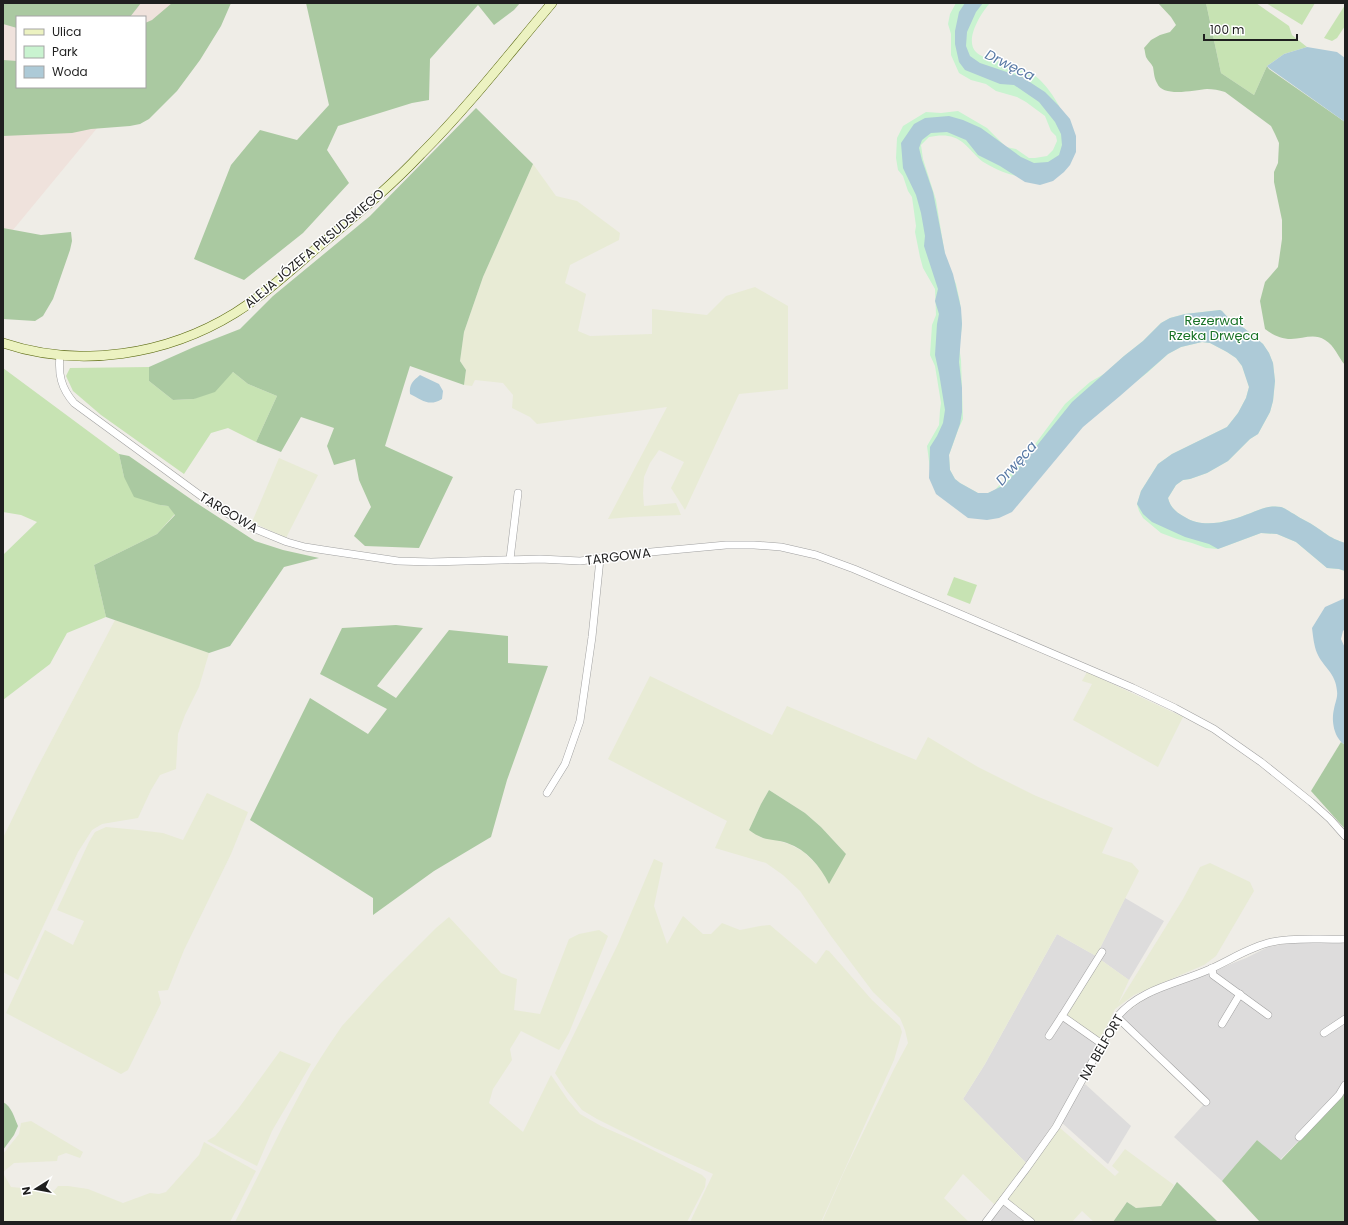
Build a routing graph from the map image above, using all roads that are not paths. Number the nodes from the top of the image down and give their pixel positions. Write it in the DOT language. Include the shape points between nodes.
graph roads {
  1 [pos="552,3"];
  2 [pos="3,343"];
  3 [pos="60,355"];
  4 [pos="518,493"];
  5 [pos="510,559"];
  6 [pos="600,559"];
  7 [pos="547,793"];
  8 [pos="1345,836"];
  9 [pos="1345,939"];
  10 [pos="1102,952"];
  11 [pos="1212,968"];
  12 [pos="1240,994"];
  13 [pos="1268,1015"];
  14 [pos="1062,1016"];
  15 [pos="1117,1017"];
  16 [pos="1345,1019"];
  17 [pos="1222,1024"];
  18 [pos="1324,1033"];
  19 [pos="1049,1036"];
  20 [pos="1102,1044"];
  21 [pos="1345,1086"];
  22 [pos="1206,1102"];
  23 [pos="1299,1137"];
  24 [pos="1003,1200"];
  25 [pos="986,1222"];
  26 [pos="1031,1222"];
  1 -- 3 [label="main road, ALEJA JÓZEFA PIŁSUDSKIEGO" via="456,118 422,154 375,199 248,304 209,327 155,347 118,355"];
  2 -- 3 [label="main road, ALEJA JÓZEFA PIŁSUDSKIEGO" via="26,350"];
  3 -- 5 [label="street, TARGOWA" via="60,378 74,403 229,516 260,532 305,547 398,561"];
  4 -- 5 [label="street"];
  5 -- 6 [label="street, TARGOWA"];
  6 -- 7 [label="street" via="580,721 565,764"];
  6 -- 8 [label="street, TARGOWA" via="726,545 754,545 781,547 834,561 1175,708 1214,729 1261,762 1311,802"];
  9 -- 11 [label="street, NA BELFORT" via="1271,942"];
  10 -- 14 [label="street"];
  11 -- 12 [label="street" via="1213,975"];
  11 -- 15 [label="street, NA BELFORT" via="1143,995 1127,1005"];
  12 -- 13 [label="street"];
  12 -- 17 [label="street"];
  14 -- 19 [label="street"];
  14 -- 20 [label="street"];
  15 -- 20 [label="street, NA BELFORT"];
  15 -- 22 [label="street"];
  16 -- 18 [label="street"];
  20 -- 24 [label="street, NA BELFORT" via="1056,1127"];
  21 -- 23 [label="street"];
  24 -- 25 [label="street, NA BELFORT"];
  24 -- 26 [label="street"];
}
